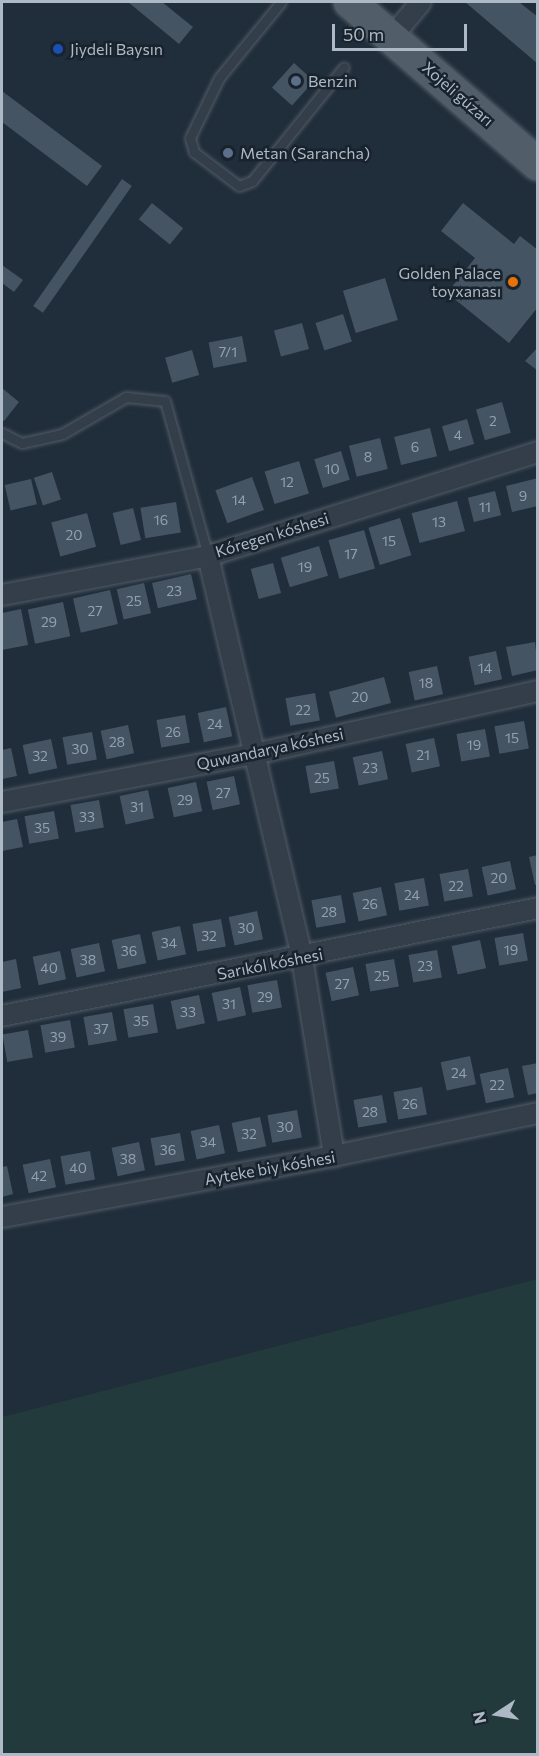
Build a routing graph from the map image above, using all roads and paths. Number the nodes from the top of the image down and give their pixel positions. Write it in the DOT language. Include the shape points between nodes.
graph roads {
  1 [pos="281,2"];
  2 [pos="350,2"];
  3 [pos="421,2"];
  4 [pos="392,37"];
  5 [pos="344,67"];
  6 [pos="537,164"];
  7 [pos="2,433"];
  8 [pos="537,452"];
  9 [pos="208,556"];
  10 [pos="2,595"];
  11 [pos="537,691"];
  12 [pos="254,754"];
  13 [pos="2,802"];
  14 [pos="537,908"];
  15 [pos="302,958"];
  16 [pos="2,1016"];
  17 [pos="537,1113"];
  18 [pos="334,1156"];
  19 [pos="2,1217"];
  1 -- 5 [label="lane" via="219,78 190,138 194,152 239,186 252,181"];
  2 -- 4 [label="main road, Xojeli gúzarı"];
  3 -- 4 [label="street"];
  4 -- 6 [label="main road, Xojeli gúzarı"];
  7 -- 9 [label="lane" via="22,443 62,434 126,397 165,401"];
  8 -- 9 [label="street, Kóregen kóshesi"];
  9 -- 10 [label="street, Kóregen kóshesi"];
  9 -- 12 [label="street"];
  11 -- 12 [label="street, Quwandarya kóshesi"];
  12 -- 13 [label="street, Quwandarya kóshesi"];
  12 -- 15 [label="street"];
  14 -- 15 [label="street, Sarıkól kóshesi"];
  15 -- 16 [label="street, Sarıkól kóshesi"];
  15 -- 18 [label="street"];
  17 -- 18 [label="street, Ayteke biy kóshesi"];
  18 -- 19 [label="street, Ayteke biy kóshesi"];
}
